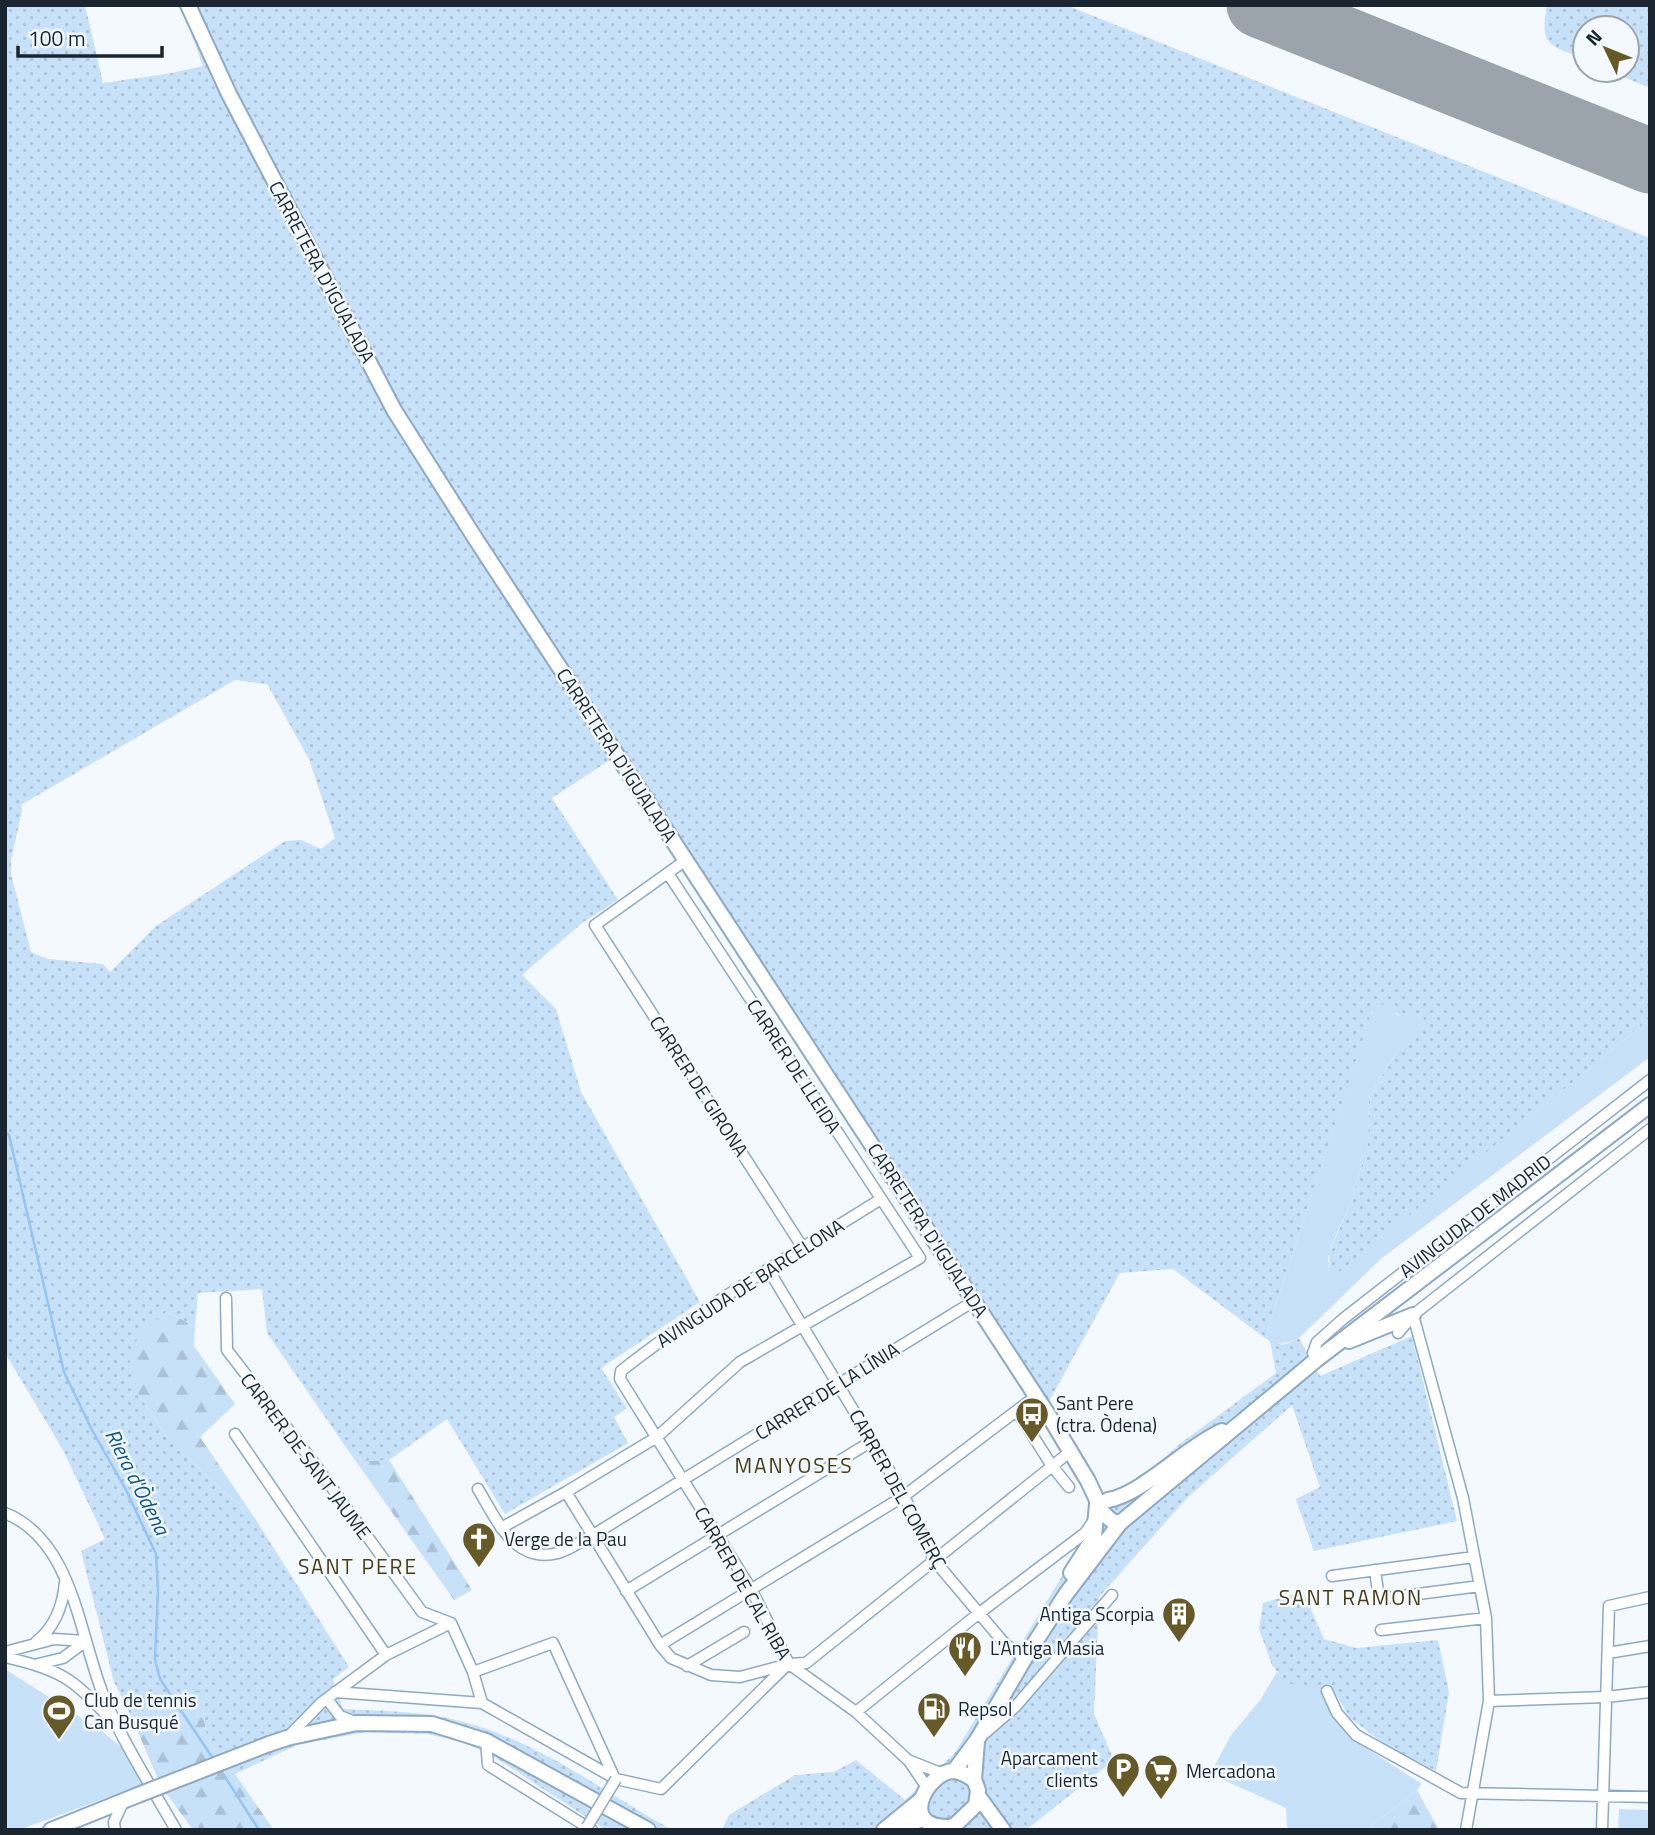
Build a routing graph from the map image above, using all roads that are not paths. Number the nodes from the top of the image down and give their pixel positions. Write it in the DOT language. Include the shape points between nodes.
graph roads {
  1 [pos="188,5"];
  2 [pos="686,860"];
  3 [pos="669,875"];
  4 [pos="1650,1080"];
  5 [pos="1650,1105"];
  6 [pos="1650,1129"];
  7 [pos="881,1199"];
  8 [pos="803,1248"];
  9 [pos="768,1269"];
  10 [pos="226,1298"];
  11 [pos="974,1301"];
  12 [pos="1413,1315"];
  13 [pos="803,1326"];
  14 [pos="1398,1333"];
  15 [pos="1332,1348"];
  16 [pos="1315,1360"];
  17 [pos="621,1371"];
  18 [pos="838,1384"];
  19 [pos="1036,1396"];
  20 [pos="1017,1410"];
  21 [pos="1236,1425"];
  22 [pos="234,1434"];
  23 [pos="657,1437"];
  24 [pos="872,1441"];
  25 [pos="1071,1451"];
  26 [pos="1052,1466"];
  27 [pos="682,1480"];
  28 [pos="1069,1487"];
  29 [pos="478,1489"];
  30 [pos="566,1492"];
  31 [pos="904,1496"];
  32 [pos="1100,1508"];
  33 [pos="5,1513"];
  34 [pos="1120,1523"];
  35 [pos="501,1528"];
  36 [pos="717,1533"];
  37 [pos="593,1535"];
  38 [pos="1474,1557"];
  39 [pos="934,1560"];
  40 [pos="1375,1570"];
  41 [pos="1332,1576"];
  42 [pos="66,1580"];
  43 [pos="1480,1586"];
  44 [pos="751,1590"];
  45 [pos="626,1591"];
  46 [pos="1066,1594"];
  47 [pos="1112,1595"];
  48 [pos="1650,1597"];
  49 [pos="978,1615"];
  50 [pos="1486,1618"];
  51 [pos="451,1623"];
  52 [pos="1381,1630"];
  53 [pos="744,1632"];
  54 [pos="86,1641"];
  55 [pos="660,1644"];
  56 [pos="33,1645"];
  57 [pos="1650,1646"];
  58 [pos="1608,1653"];
  59 [pos="5,1654"];
  60 [pos="1019,1654"];
  61 [pos="386,1655"];
  62 [pos="37,1664"];
  63 [pos="789,1664"];
  64 [pos="687,1666"];
  65 [pos="473,1672"];
  66 [pos="1327,1691"];
  67 [pos="1650,1692"];
  68 [pos="331,1695"];
  69 [pos="1606,1696"];
  70 [pos="1489,1701"];
  71 [pos="482,1703"];
  72 [pos="856,1713"];
  73 [pos="357,1723"];
  74 [pos="118,1728"];
  75 [pos="287,1738"];
  76 [pos="977,1740"];
  77 [pos="486,1741"];
  78 [pos="909,1760"];
  79 [pos="949,1773"];
  80 [pos="615,1779"];
  81 [pos="974,1780"];
  82 [pos="925,1793"];
  83 [pos="1471,1793"];
  84 [pos="1603,1795"];
  85 [pos="979,1797"];
  86 [pos="1650,1797"];
  87 [pos="131,1798"];
  88 [pos="936,1826"];
  89 [pos="590,1828"];
  90 [pos="51,1830"];
  91 [pos="115,1830"];
  92 [pos="176,1830"];
  93 [pos="648,1830"];
  94 [pos="884,1830"];
  95 [pos="890,1830"];
  96 [pos="971,1830"];
  97 [pos="1003,1830"];
  98 [pos="1466,1830"];
  99 [pos="1602,1830"];
  1 -- 2 [label="street, CARRETERA D'IGUALADA" via="229,94 394,410"];
  2 -- 3 [label="street"];
  2 -- 11 [label="street, CARRETERA D'IGUALADA"];
  3 -- 7 [label="street, CARRER DE LLEIDA"];
  3 -- 8 [label="street, CARRER DE GIRONA" via="595,925"];
  4 -- 16 [label="street, AVINGUDA DE MADRID" via="1343,1319 1317,1342"];
  5 -- 15 [label="street, AVINGUDA DE MADRID"];
  6 -- 12 [label="street, AVINGUDA DE MADRID"];
  7 -- 8 [label="street, AVINGUDA DE BARCELONA"];
  7 -- 13 [label="street, CARRER DE LLEIDA" via="920,1258"];
  8 -- 9 [label="street, AVINGUDA DE BARCELONA"];
  9 -- 13 [label="street, CARRER DEL COMERÇ"];
  9 -- 17 [label="street, AVINGUDA DE BARCELONA"];
  10 -- 51 [label="street, CARRER DE SANT JAUME" via="227,1350 422,1612"];
  11 -- 18 [label="street, CARRER DE LA LÍNIA"];
  11 -- 19 [label="street, CARRETERA D'IGUALADA"];
  12 -- 14 [label="street, AVINGUDA DE MADRID"];
  12 -- 15 [label="street"];
  12 -- 38 [label="street" via="1463,1498"];
  13 -- 18 [label="street, CARRER DEL COMERÇ"];
  13 -- 23 [label="street" via="740,1362"];
  15 -- 16 [label="street, AVINGUDA DE MADRID"];
  16 -- 21 [label="street, AVINGUDA DE MADRID"];
  17 -- 23 [label="street, CARRER DE CAL RIBA" via="620,1379"];
  18 -- 24 [label="street, CARRER DEL COMERÇ"];
  18 -- 27 [label="street, CARRER DE LA LÍNIA"];
  19 -- 20 [label="street"];
  19 -- 25 [label="street, CARRETERA D'IGUALADA"];
  20 -- 26 [label="street"];
  20 -- 31 [label="street"];
  21 -- 32 [label="street" via="1203,1439"];
  21 -- 34 [label="street, AVINGUDA DE MADRID"];
  22 -- 61 [label="street"];
  23 -- 27 [label="street, CARRER DE CAL RIBA"];
  23 -- 30 [label="street"];
  24 -- 31 [label="street, CARRER DEL COMERÇ"];
  24 -- 36 [label="street"];
  25 -- 26 [label="street"];
  25 -- 32 [label="street, CARRETERA D'IGUALADA"];
  26 -- 28 [label="street"];
  26 -- 39 [label="street"];
  27 -- 36 [label="street, CARRER DE CAL RIBA"];
  27 -- 37 [label="street, CARRER DE LA LÍNIA"];
  29 -- 35 [label="street, CARRER DE LA LÍNIA"];
  30 -- 35 [label="street"];
  30 -- 37 [label="street"];
  31 -- 39 [label="street, CARRER DEL COMERÇ"];
  31 -- 44 [label="street"];
  32 -- 34 [label="street, CARRETERA D'IGUALADA" via="1117,1513"];
  32 -- 46 [label="street" via="1094,1536 1072,1572"];
  32 -- 49 [label="street" via="1085,1534"];
  33 -- 42 [label="street" via="32,1530 61,1565"];
  34 -- 46 [label="street, AVINGUDA DE MADRID"];
  35 -- 37 [label="street, CARRER DE LA LÍNIA" via="511,1542 541,1555 559,1552"];
  36 -- 44 [label="street, CARRER DE CAL RIBA"];
  36 -- 45 [label="street"];
  37 -- 45 [label="street"];
  38 -- 40 [label="street"];
  38 -- 43 [label="street"];
  39 -- 49 [label="street, CARRER DEL COMERÇ"];
  39 -- 63 [label="street" via="806,1663"];
  40 -- 41 [label="street"];
  40 -- 43 [label="street" via="1378,1599"];
  42 -- 54 [label="street"];
  42 -- 56 [label="street" via="62,1605 44,1636"];
  43 -- 50 [label="street"];
  44 -- 55 [label="street"];
  44 -- 63 [label="street, CARRER DE CAL RIBA"];
  45 -- 55 [label="street"];
  46 -- 60 [label="street"];
  47 -- 76 [label="street" via="1016,1706"];
  48 -- 58 [label="street" via="1609,1606"];
  49 -- 60 [label="street, CARRER DEL COMERÇ"];
  49 -- 72 [label="street"];
  50 -- 52 [label="street"];
  50 -- 70 [label="street"];
  51 -- 61 [label="street"];
  51 -- 65 [label="street"];
  53 -- 64 [label="street"];
  54 -- 56 [label="street" via="54,1639"];
  54 -- 62 [label="street" via="63,1658"];
  54 -- 74 [label="street"];
  55 -- 64 [label="street" via="671,1658"];
  56 -- 59 [label="street"];
  57 -- 58 [label="street"];
  58 -- 69 [label="street"];
  59 -- 62 [label="street"];
  60 -- 76 [label="street"];
  61 -- 68 [label="street"];
  62 -- 74 [label="street" via="79,1687"];
  63 -- 64 [label="street" via="740,1677 712,1675"];
  63 -- 72 [label="street, CARRER DE CAL RIBA"];
  63 -- 80 [label="street" via="662,1788"];
  65 -- 71 [label="street"];
  65 -- 80 [label="street" via="553,1643"];
  66 -- 83 [label="street" via="1337,1713 1356,1735 1461,1793"];
  67 -- 69 [label="street"];
  68 -- 71 [label="street"];
  68 -- 73 [label="street" via="340,1716"];
  68 -- 75 [label="street"];
  69 -- 70 [label="street"];
  69 -- 84 [label="street"];
  70 -- 83 [label="street"];
  71 -- 80 [label="street"];
  72 -- 78 [label="street, CARRER DE CAL RIBA"];
  73 -- 75 [label="street"];
  73 -- 77 [label="street" via="432,1724"];
  74 -- 92 [label="street"];
  75 -- 87 [label="street, bridge"];
  76 -- 79 [label="street"];
  76 -- 81 [label="street"];
  77 -- 89 [label="street" via="488,1765"];
  77 -- 93 [label="street"];
  78 -- 79 [label="street, CARRER DE CAL RIBA"];
  78 -- 82 [label="street, CARRER DE CAL RIBA"];
  79 -- 81 [label="street"];
  79 -- 82 [label="street"];
  80 -- 89 [label="street, bridge"];
  81 -- 85 [label="street"];
  82 -- 88 [label="street" via="920,1808"];
  82 -- 94 [label="street"];
  83 -- 84 [label="street"];
  83 -- 98 [label="street"];
  84 -- 86 [label="street"];
  84 -- 99 [label="street"];
  85 -- 88 [label="street" via="969,1814"];
  85 -- 97 [label="street"];
  87 -- 90 [label="street"];
  87 -- 91 [label="street" via="114,1822"];
  88 -- 95 [label="street"];
  88 -- 96 [label="street"];
}
